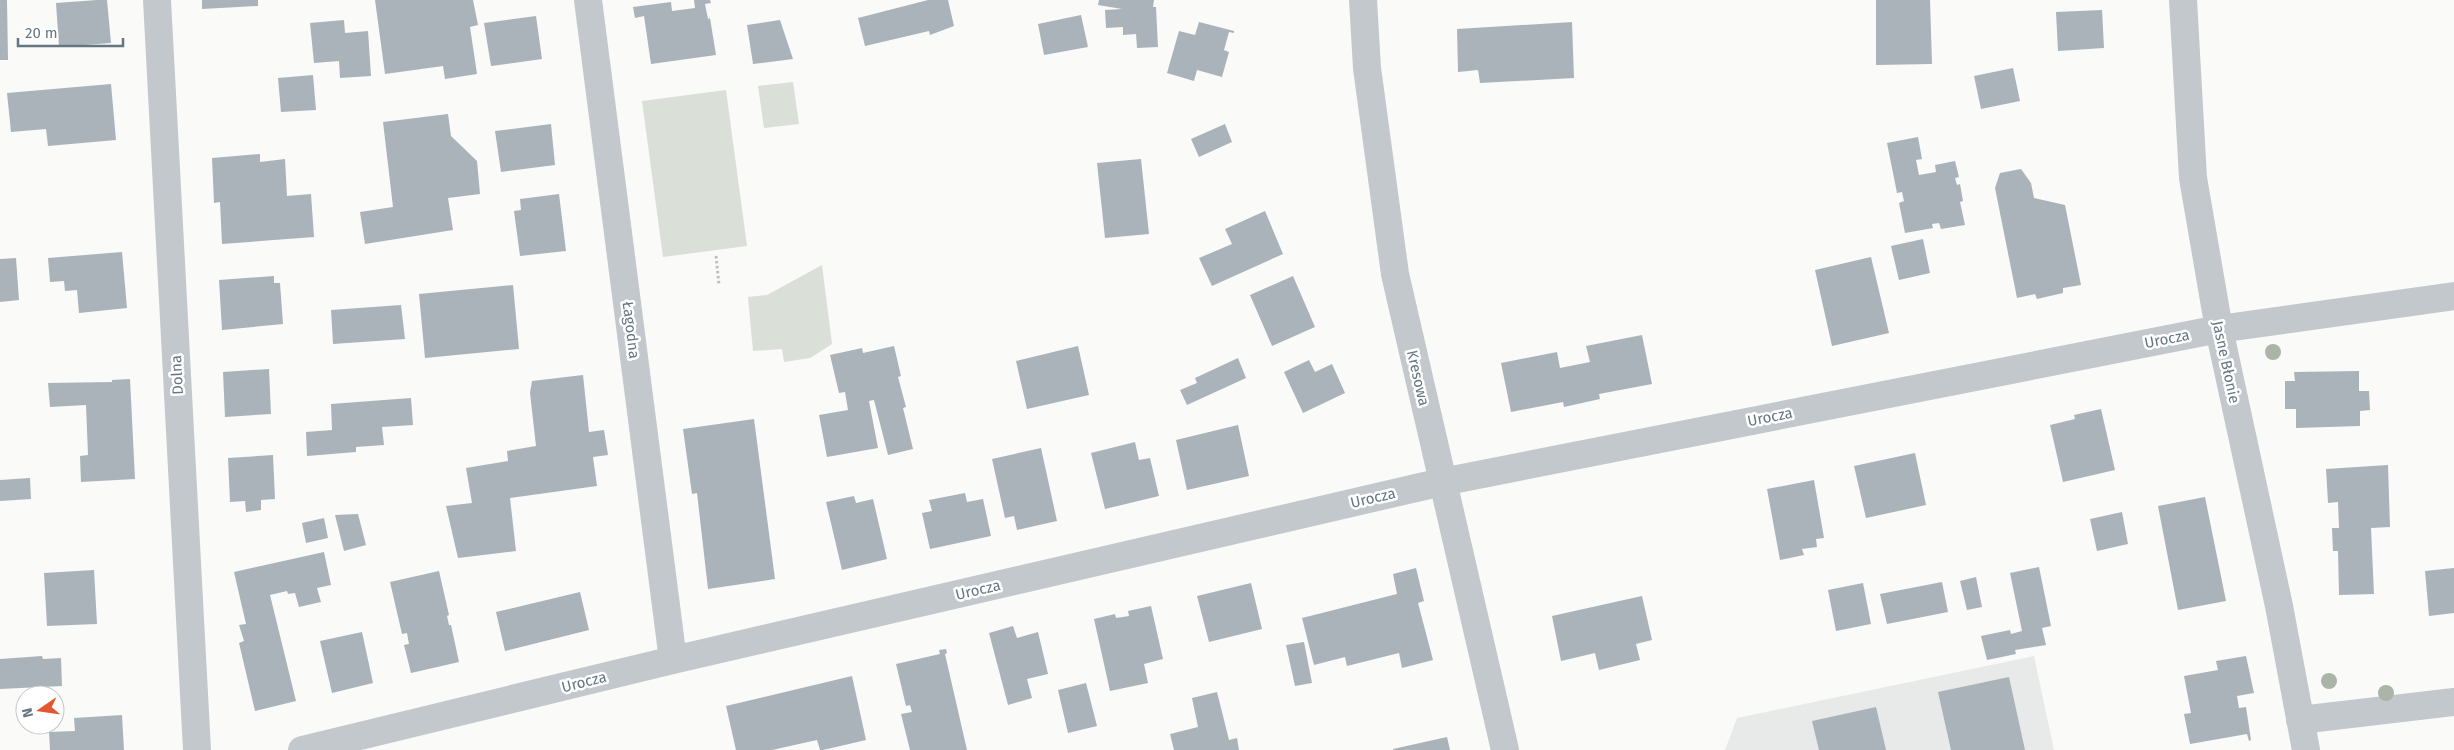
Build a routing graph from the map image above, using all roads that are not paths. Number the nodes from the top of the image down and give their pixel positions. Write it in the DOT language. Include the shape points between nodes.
graph roads {
  1 [pos="157,0"];
  2 [pos="588,0"];
  3 [pos="1363,0"];
  4 [pos="2183,0"];
  5 [pos="2454,296"];
  6 [pos="2219,329"];
  7 [pos="1442,482"];
  8 [pos="673,660"];
  9 [pos="2454,702"];
  10 [pos="2300,720"];
  11 [pos="197,750"];
  12 [pos="302,750"];
  13 [pos="1505,750"];
  14 [pos="2306,750"];
  1 -- 11 [label="street, Dolna"];
  2 -- 8 [label="street, Łagodna"];
  3 -- 7 [label="street, Kresowa" via="1368,78 1395,274"];
  4 -- 6 [label="street, Jasne Błonie" via="2193,178"];
  5 -- 6 [label="street, Urocza"];
  6 -- 7 [label="street, Urocza"];
  6 -- 10 [label="street, Jasne Błonie" via="2279,606"];
  7 -- 8 [label="street, Urocza"];
  7 -- 13 [label="street, Kresowa"];
  8 -- 12 [label="street, Urocza"];
  9 -- 10 [label="street"];
  10 -- 14 [label="street, Jasne Błonie"];
}
